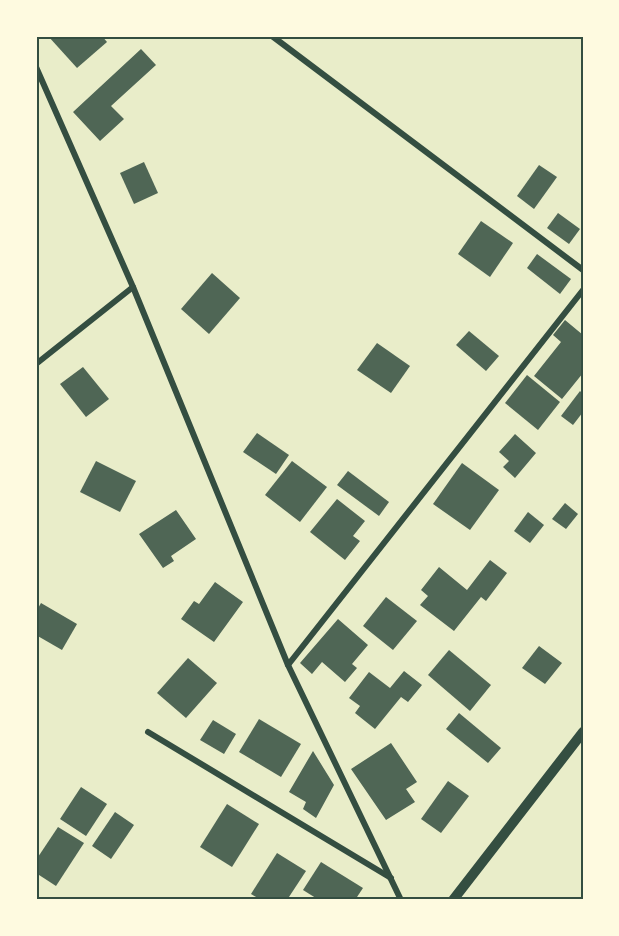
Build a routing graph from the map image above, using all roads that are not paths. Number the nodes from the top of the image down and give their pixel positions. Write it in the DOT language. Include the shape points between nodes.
graph roads {
  1 [pos="272,36"];
  2 [pos="36,67"];
  3 [pos="583,270"];
  4 [pos="133,287"];
  5 [pos="583,290"];
  6 [pos="36,364"];
  7 [pos="288,665"];
  8 [pos="148,732"];
  9 [pos="583,732"];
  10 [pos="391,878"];
  11 [pos="401,900"];
  12 [pos="453,900"];
  1 -- 3 [label="street"];
  2 -- 4 [label="street"];
  4 -- 6 [label="street"];
  4 -- 7 [label="street"];
  5 -- 7 [label="street"];
  7 -- 10 [label="street"];
  8 -- 10 [label="street"];
  9 -- 12 [label="street"];
  10 -- 11 [label="street"];
}
